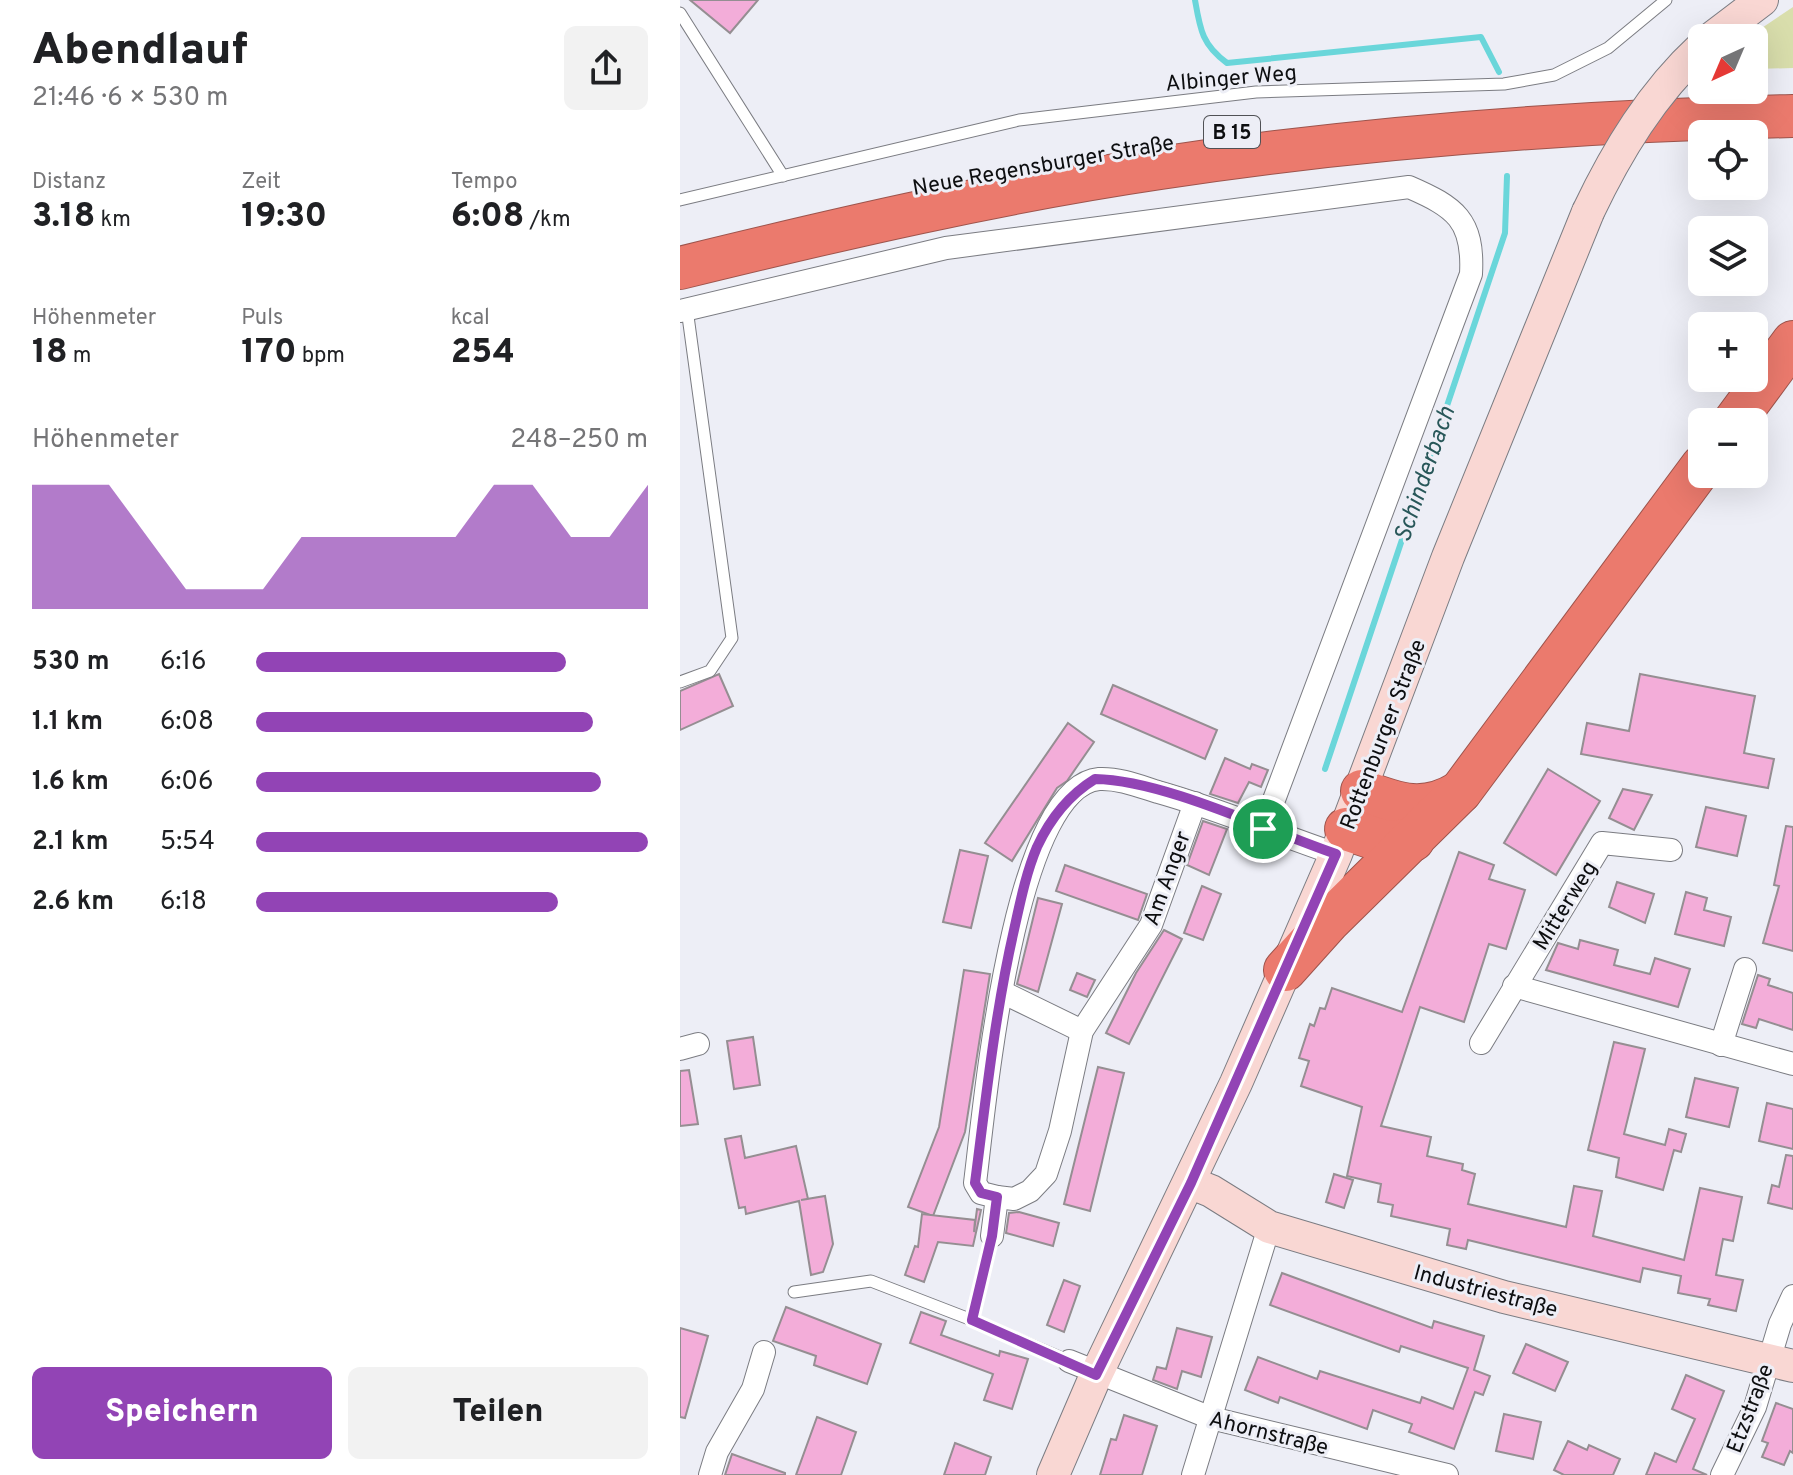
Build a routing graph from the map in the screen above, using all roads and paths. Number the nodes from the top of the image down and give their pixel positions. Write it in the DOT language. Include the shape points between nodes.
graph roads {
  1 [pos="1666,0"];
  2 [pos="1762,0"];
  3 [pos="680,13"];
  4 [pos="1731,24"];
  5 [pos="1688,64"];
  6 [pos="1793,91"];
  7 [pos="1793,116"];
  8 [pos="1734,117"];
  9 [pos="1793,146"];
  10 [pos="783,176"];
  11 [pos="680,200"];
  12 [pos="680,240"];
  13 [pos="680,268"];
  14 [pos="684,310"];
  15 [pos="1793,342"];
  16 [pos="1744,408"];
  17 [pos="1688,485"];
  18 [pos="680,682"];
  19 [pos="1362,791"];
  20 [pos="1461,791"];
  21 [pos="1195,803"];
  22 [pos="1263,829"];
  23 [pos="1413,840"];
  24 [pos="1341,842"];
  25 [pos="1671,850"];
  26 [pos="1745,969"];
  27 [pos="1285,970"];
  28 [pos="1514,986"];
  29 [pos="1002,992"];
  30 [pos="1082,1031"];
  31 [pos="1481,1043"];
  32 [pos="1721,1045"];
  33 [pos="1793,1064"];
  34 [pos="1191,1183"];
  35 [pos="997,1197"];
  36 [pos="1269,1227"];
  37 [pos="992,1236"];
  38 [pos="794,1292"];
  39 [pos="1793,1296"];
  40 [pos="972,1320"];
  41 [pos="764,1352"];
  42 [pos="1781,1363"];
  43 [pos="1082,1368"];
  44 [pos="1211,1418"];
  45 [pos="710,1475"];
  46 [pos="1053,1475"];
  47 [pos="1193,1475"];
  48 [pos="1447,1475"];
  49 [pos="1722,1475"];
  1 -- 10 [label="lane, Albinger Weg" via="1608,48 1554,75 1504,84 1256,92 1019,120"];
  2 -- 4 [label="street, Rottenburger Straße"];
  3 -- 10 [label="lane"];
  5 -- 19 [label="street, Rottenburger Straße, bridge" via="1644,113 1588,212 1448,557"];
  6 -- 12 [label="highway, Neue Regensburger Straße / B 15" via="1456,107 1242,130 919,185"];
  7 -- 8 [label="highway, B 15"];
  8 -- 9 [label="highway"];
  8 -- 13 [label="highway, B 15" via="1456,133 1160,168 927,210"];
  10 -- 11 [label="lane, Albinger Weg"];
  14 -- 18 [label="lane" via="732,638 710,671"];
  14 -- 22 [label="street" via="946,248 1409,187 1446,203 1461,218 1470,243 1471,274"];
  15 -- 16 [label="highway"];
  17 -- 20 [label="highway"];
  19 -- 20 [label="highway" via="1421,808"];
  19 -- 24 [label="street, Rottenburger Straße"];
  20 -- 23 [label="highway"];
  21 -- 22 [label="street, Am Anger"];
  21 -- 29 [label="street, Am Anger" via="1116,779 1095,779 1076,790 1037,847"];
  21 -- 30 [label="street, Am Anger" via="1151,925"];
  22 -- 24 [label="street, Am Anger"];
  23 -- 24 [label="highway"];
  23 -- 27 [label="highway"];
  24 -- 27 [label="street, Rottenburger Straße"];
  25 -- 28 [label="street, Mitterweg" via="1602,843"];
  26 -- 32 [label="street"];
  27 -- 34 [label="street, Rottenburger Straße"];
  28 -- 31 [label="street, Mitterweg"];
  28 -- 32 [label="street"];
  29 -- 30 [label="street"];
  29 -- 35 [label="street, Am Anger" via="975,1183 981,1193"];
  30 -- 35 [label="street, Am Anger" via="1046,1174 1014,1199"];
  32 -- 33 [label="street"];
  34 -- 36 [label="street, Industriestraße"];
  34 -- 43 [label="street, Rottenburger Straße"];
  35 -- 37 [label="street"];
  36 -- 42 [label="street, Industriestraße" via="1504,1297"];
  36 -- 44 [label="street"];
  37 -- 40 [label="lane"];
  38 -- 40 [label="lane" via="871,1281"];
  39 -- 42 [label="street, Etzstraße"];
  40 -- 43 [label="lane"];
  41 -- 45 [label="street" via="753,1389 717,1452"];
  42 -- 49 [label="street, Etzstraße"];
  43 -- 44 [label="street, Ahornstraße"];
  43 -- 46 [label="street, Rottenburger Straße"];
  44 -- 47 [label="street"];
  44 -- 48 [label="street, Ahornstraße"];
}
